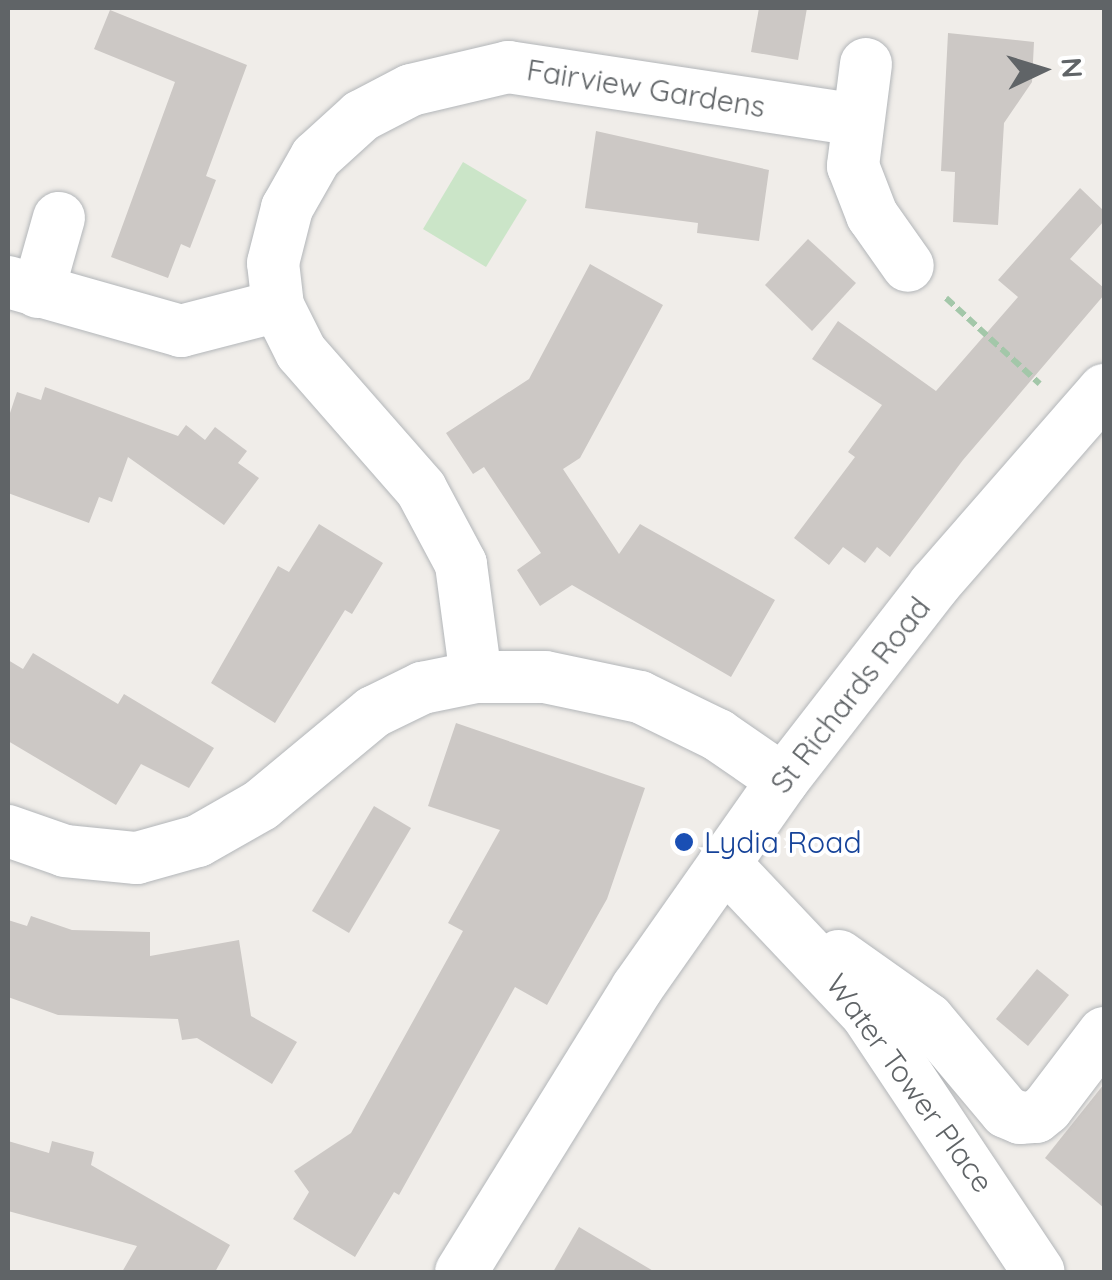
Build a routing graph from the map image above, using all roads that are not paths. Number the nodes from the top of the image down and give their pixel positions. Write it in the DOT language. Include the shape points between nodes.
graph roads {
  1 [pos="866,64"];
  2 [pos="858,120"];
  3 [pos="58,218"];
  4 [pos="908,266"];
  5 [pos="23,287"];
  6 [pos="278,306"];
  7 [pos="1091,404"];
  8 [pos="476,677"];
  9 [pos="783,780"];
  10 [pos="8,831"];
  11 [pos="724,863"];
  12 [pos="776,912"];
  13 [pos="1104,1033"];
  14 [pos="461,1272"];
  15 [pos="1039,1272"];
  1 -- 2 [label="street"];
  2 -- 4 [label="street" via="853,166 872,216"];
  2 -- 6 [label="street, Fairview Gardens" via="508,67 442,80 361,116 316,157 287,208 278,244"];
  3 -- 5 [label="street"];
  5 -- 6 [label="street" via="181,332"];
  6 -- 8 [label="street, Fairview Gardens" via="301,352 421,489 460,564"];
  7 -- 9 [label="street, St Richards Road" via="934,586"];
  8 -- 9 [label="street" via="545,677 640,697 718,735"];
  8 -- 10 [label="street" via="422,688 374,712 261,805 214,832 137,858 65,851"];
  9 -- 11 [label="street, St Richards Road"];
  11 -- 12 [label="street, Water Tower Place"];
  11 -- 14 [label="street, St Richards Road" via="637,988"];
  12 -- 13 [label="street" via="928,1019 1006,1112 1020,1118 1036,1118 1046,1108"];
  12 -- 15 [label="street, Water Tower Place" via="866,1012"];
}
